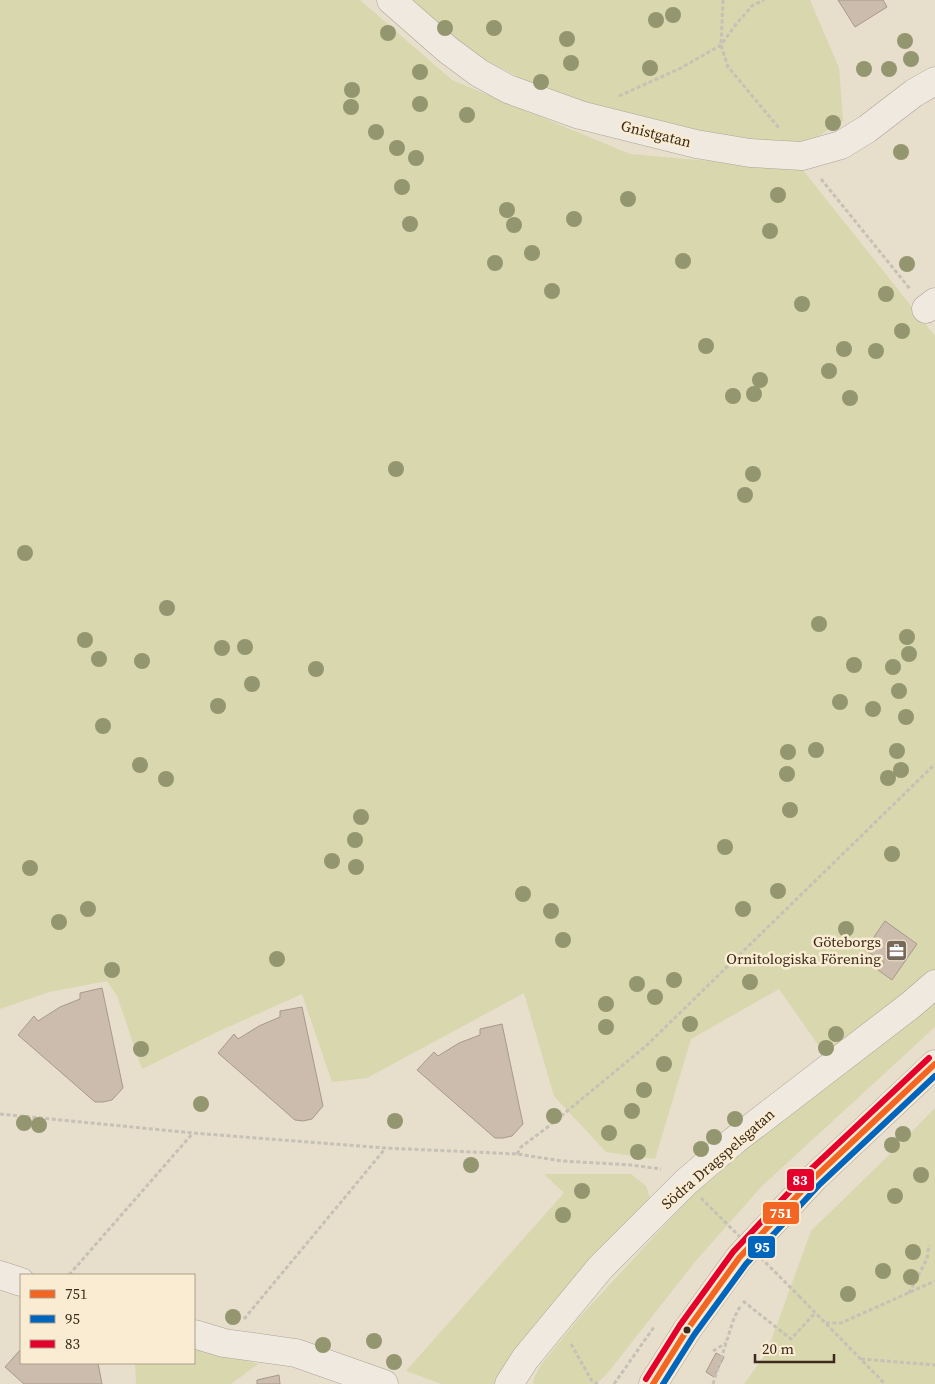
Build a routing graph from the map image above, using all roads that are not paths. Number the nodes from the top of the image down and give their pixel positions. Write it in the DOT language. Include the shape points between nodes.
graph roads {
  1 [pos="391,0"];
  2 [pos="935,81"];
  3 [pos="935,984"];
  4 [pos="935,1064"];
  5 [pos="0,1275"];
  6 [pos="20,1282"];
  7 [pos="195,1334"];
  8 [pos="384,1384"];
  9 [pos="509,1384"];
  10 [pos="653,1384"];
  1 -- 2 [label="street, Gnistgatan" via="448,50 508,89 580,115 696,144 750,153 802,156 841,146"];
  3 -- 9 [label="street, Södra Dragspelsgatan" via="735,1140 694,1190 600,1268 525,1359"];
  4 -- 10 [label="street" via="814,1178 739,1258"];
  5 -- 6 [label="street"];
  7 -- 8 [label="street" via="224,1343 296,1353"];
}
